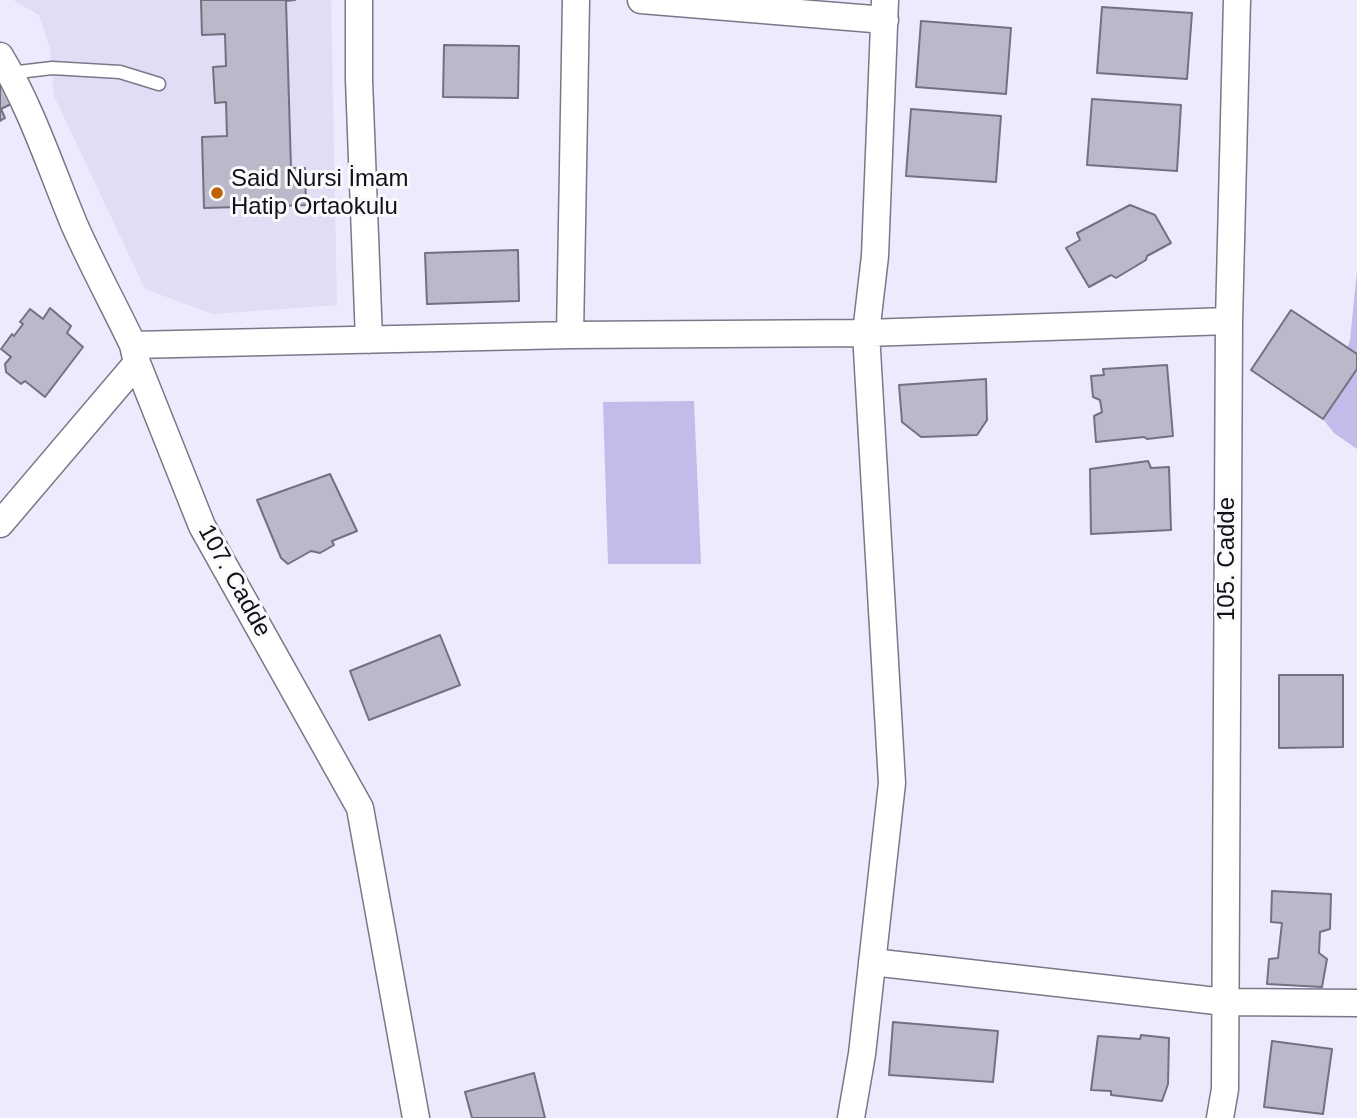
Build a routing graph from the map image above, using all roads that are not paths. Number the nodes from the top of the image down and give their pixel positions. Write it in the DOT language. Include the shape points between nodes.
graph roads {
  1 [pos="359,0"];
  2 [pos="576,0"];
  3 [pos="640,0"];
  4 [pos="1237,0"];
  5 [pos="885,10"];
  6 [pos="5,65"];
  7 [pos="159,84"];
  8 [pos="1229,321"];
  9 [pos="866,333"];
  10 [pos="570,335"];
  11 [pos="369,340"];
  12 [pos="135,354"];
  13 [pos="0,524"];
  14 [pos="872,962"];
  15 [pos="1225,1002"];
  16 [pos="1357,1003"];
  17 [pos="416,1118"];
  18 [pos="851,1118"];
  19 [pos="1220,1118"];
  1 -- 11 [label="street"];
  2 -- 10 [label="street"];
  3 -- 5 [label="street"];
  4 -- 8 [label="street, 105. Cadde"];
  5 -- 9 [label="street" via="875,256"];
  6 -- 7 [label="lane" via="120,72"];
  6 -- 12 [label="street, 107. Cadde"];
  8 -- 9 [label="street"];
  8 -- 15 [label="street, 105. Cadde"];
  9 -- 10 [label="street"];
  9 -- 14 [label="street" via="892,783"];
  10 -- 11 [label="street"];
  11 -- 12 [label="street"];
  12 -- 13 [label="street"];
  12 -- 17 [label="street, 107. Cadde" via="202,526 360,808"];
  14 -- 15 [label="street"];
  14 -- 18 [label="street"];
  15 -- 16 [label="street"];
  15 -- 19 [label="street, 105. Cadde" via="1225,1088"];
}
